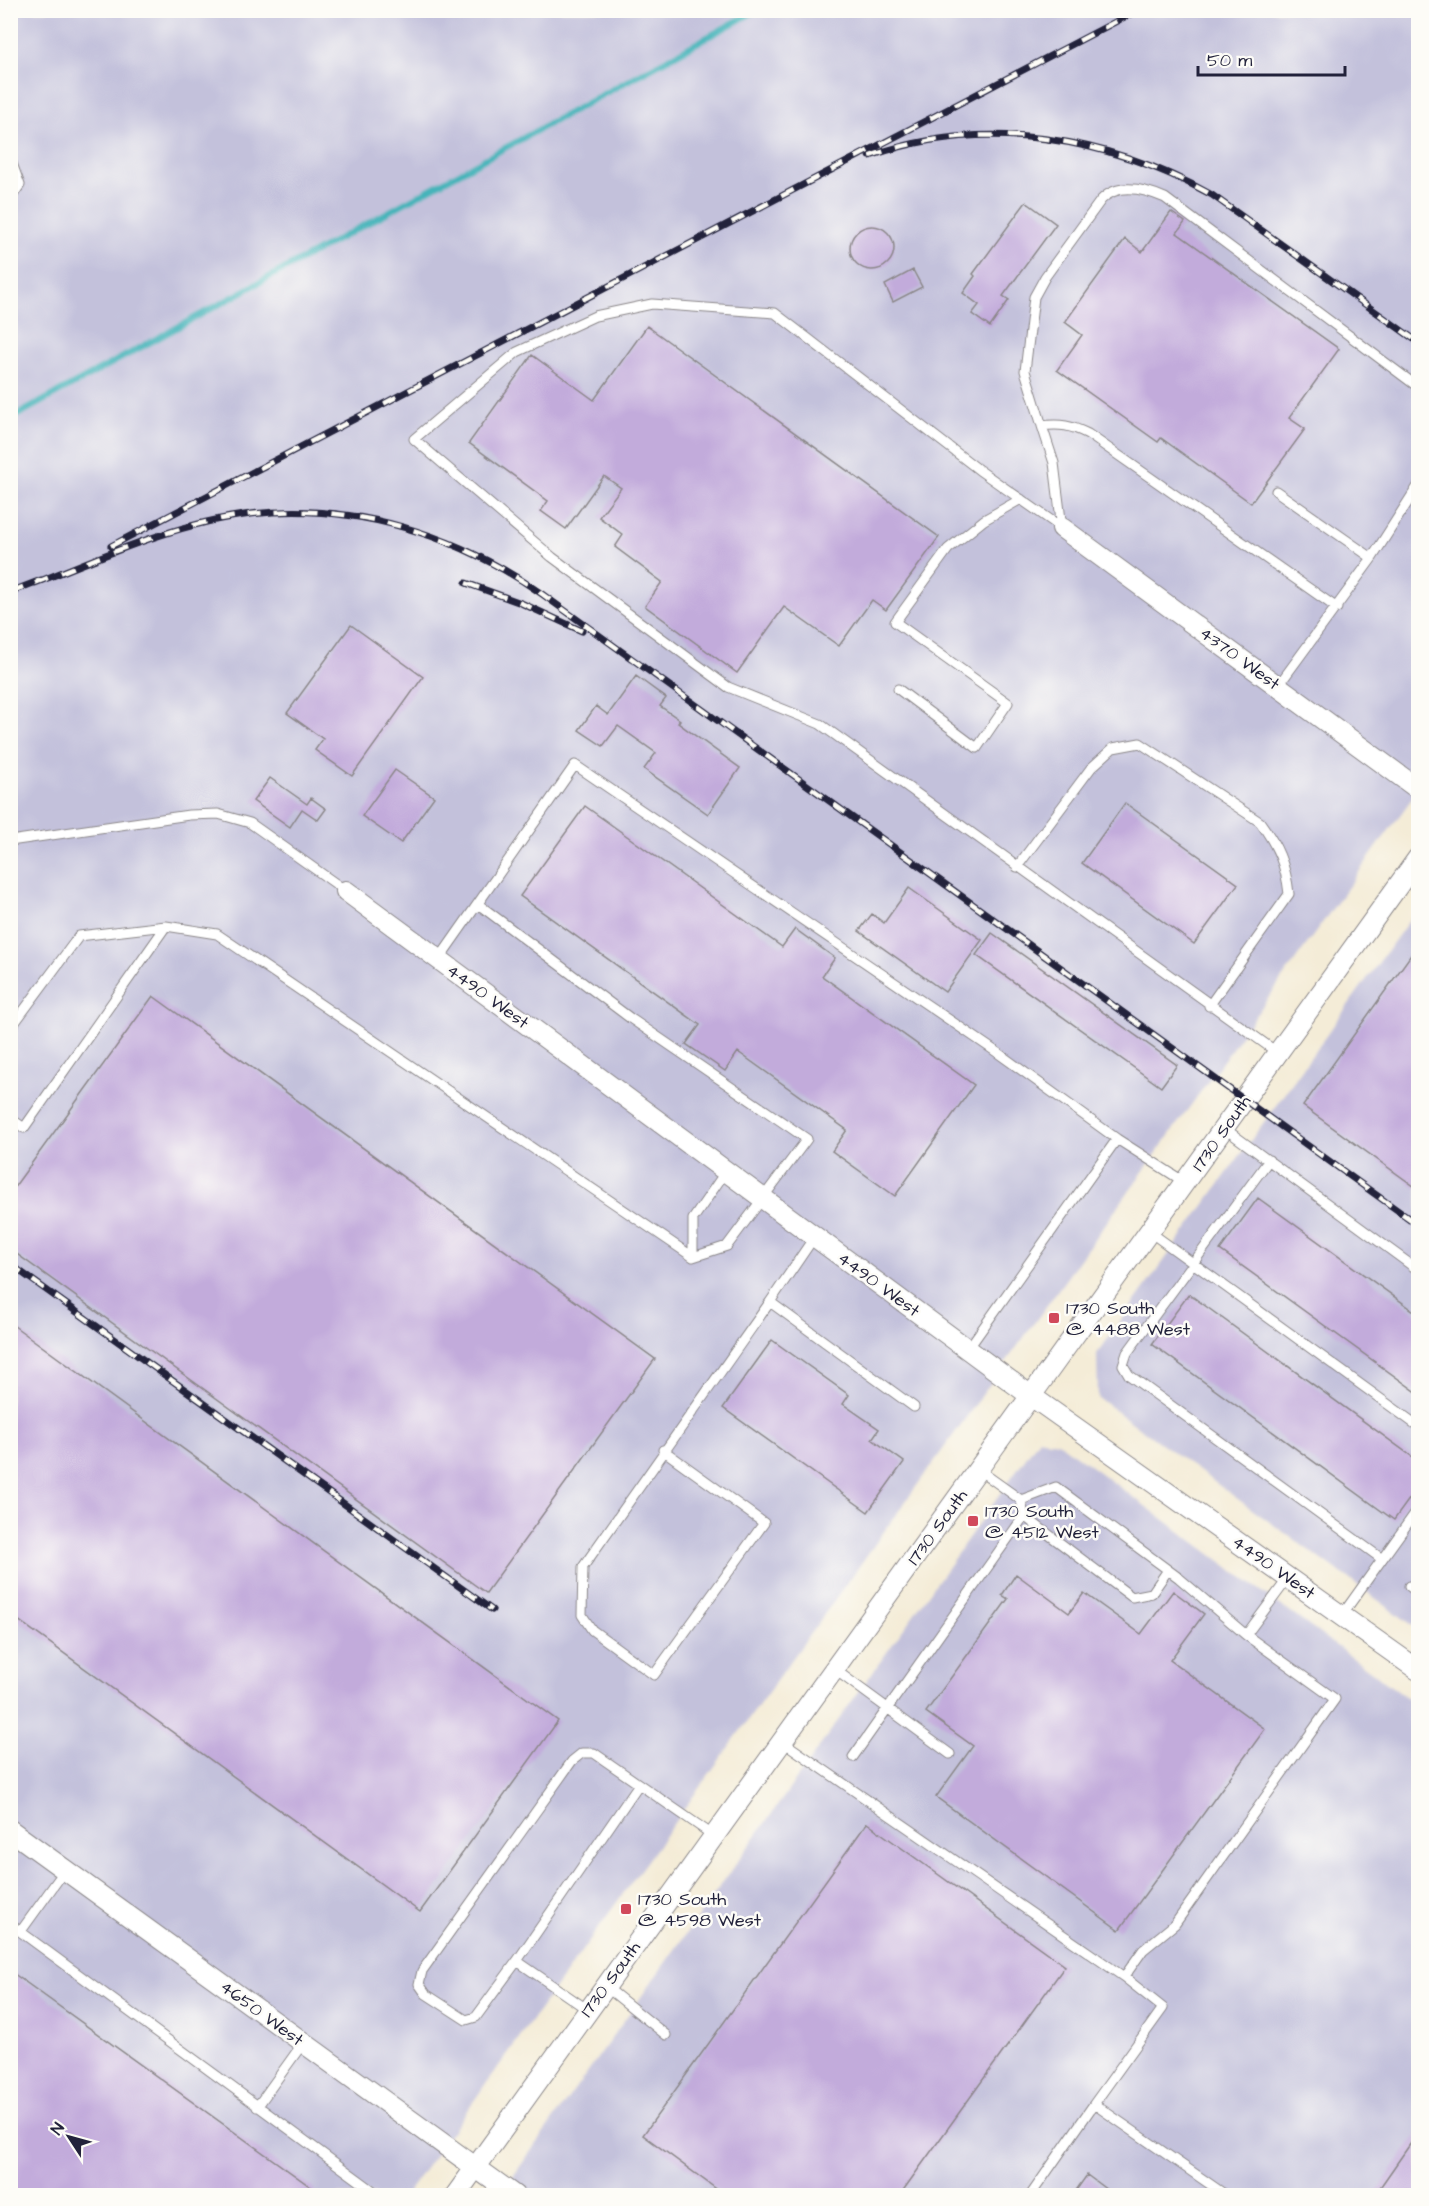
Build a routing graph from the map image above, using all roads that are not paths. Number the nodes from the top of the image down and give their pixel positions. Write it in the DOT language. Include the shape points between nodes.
graph roads {
  1 [pos="10,158"];
  2 [pos="10,199"];
  3 [pos="1419,387"];
  4 [pos="1042,426"];
  5 [pos="1419,486"];
  6 [pos="1276,491"];
  7 [pos="1021,499"];
  8 [pos="1062,528"];
  9 [pos="1372,558"];
  10 [pos="1337,608"];
  11 [pos="1278,686"];
  12 [pos="898,689"];
  13 [pos="1419,789"];
  14 [pos="10,841"];
  15 [pos="1419,858"];
  16 [pos="1017,867"];
  17 [pos="346,891"];
  18 [pos="478,904"];
  19 [pos="166,926"];
  20 [pos="440,960"];
  21 [pos="1209,1006"];
  22 [pos="10,1029"];
  23 [pos="1278,1053"];
  24 [pos="10,1118"];
  25 [pos="1224,1128"];
  26 [pos="1117,1139"];
  27 [pos="1269,1161"];
  28 [pos="726,1171"];
  29 [pos="1186,1183"];
  30 [pos="762,1198"];
  31 [pos="1150,1232"];
  32 [pos="815,1236"];
  33 [pos="693,1257"];
  34 [pos="1194,1264"];
  35 [pos="1419,1270"];
  36 [pos="770,1302"];
  37 [pos="968,1349"];
  38 [pos="1031,1396"];
  39 [pos="914,1407"];
  40 [pos="1419,1426"];
  41 [pos="663,1450"];
  42 [pos="979,1470"];
  43 [pos="1021,1500"];
  44 [pos="1419,1509"];
  45 [pos="1024,1516"];
  46 [pos="1382,1559"];
  47 [pos="1168,1570"];
  48 [pos="1289,1577"];
  49 [pos="1409,1586"];
  50 [pos="1419,1593"];
  51 [pos="1342,1615"];
  52 [pos="1246,1635"];
  53 [pos="1417,1665"];
  54 [pos="834,1669"];
  55 [pos="887,1708"];
  56 [pos="782,1741"];
  57 [pos="950,1754"];
  58 [pos="853,1757"];
  59 [pos="639,1784"];
  60 [pos="10,1830"];
  61 [pos="714,1836"];
  62 [pos="65,1870"];
  63 [pos="10,1924"];
  64 [pos="21,1931"];
  65 [pos="517,1961"];
  66 [pos="1124,1977"];
  67 [pos="605,1986"];
  68 [pos="588,2010"];
  69 [pos="666,2035"];
  70 [pos="303,2043"];
  71 [pos="1094,2104"];
  72 [pos="256,2107"];
  73 [pos="475,2168"];
  74 [pos="368,2196"];
  75 [pos="455,2196"];
  76 [pos="515,2196"];
  77 [pos="1030,2196"];
  78 [pos="1227,2196"];
  1 -- 2 [label="lane" via="21,185"];
  3 -- 4 [label="lane" via="1165,198 1146,191 1120,189 1101,200 1034,297 1025,371"];
  4 -- 8 [label="lane" via="1054,463"];
  4 -- 10 [label="lane" via="1070,425 1088,434"];
  5 -- 9 [label="lane"];
  6 -- 9 [label="lane"];
  7 -- 8 [label="lane"];
  7 -- 12 [label="lane" via="984,519 948,549 895,622 1008,703 977,748"];
  7 -- 16 [label="lane" via="775,313 652,304 595,316 517,352 414,439 552,557 728,687 820,724"];
  8 -- 11 [label="street, 4370 West"];
  9 -- 10 [label="lane"];
  10 -- 11 [label="lane"];
  11 -- 13 [label="street, 4370 West"];
  14 -- 17 [label="lane" via="218,814 249,823"];
  15 -- 23 [label="street, 1730 South"];
  16 -- 21 [label="lane"];
  16 -- 21 [label="lane" via="1091,768 1113,748 1140,743 1260,822 1274,840 1287,870 1289,894"];
  17 -- 20 [label="street, 4490 West"];
  18 -- 20 [label="lane"];
  18 -- 26 [label="lane" via="575,765 988,1046"];
  18 -- 30 [label="lane" via="630,1018 807,1139"];
  19 -- 22 [label="lane" via="79,936"];
  19 -- 24 [label="lane" via="24,1128"];
  19 -- 33 [label="lane" via="217,934"];
  20 -- 28 [label="street, 4490 West"];
  21 -- 23 [label="lane"];
  23 -- 25 [label="street, 1730 South"];
  25 -- 27 [label="lane"];
  25 -- 29 [label="street, 1730 South"];
  26 -- 29 [label="lane"];
  26 -- 37 [label="lane"];
  27 -- 34 [label="lane"];
  27 -- 35 [label="lane"];
  28 -- 30 [label="street, 4490 West"];
  28 -- 33 [label="lane" via="693,1219"];
  29 -- 31 [label="street, 1730 South"];
  30 -- 32 [label="street, 4490 West"];
  30 -- 33 [label="lane" via="727,1246"];
  31 -- 34 [label="lane"];
  31 -- 38 [label="street, 1730 South"];
  32 -- 36 [label="lane"];
  32 -- 37 [label="street, 4490 West"];
  34 -- 40 [label="lane"];
  34 -- 46 [label="lane" via="1127,1353 1125,1370"];
  36 -- 39 [label="lane"];
  36 -- 41 [label="lane"];
  37 -- 38 [label="street, 4490 West"];
  38 -- 42 [label="street, 1730 South"];
  38 -- 48 [label="street, 4490 West"];
  41 -- 41 [label="lane" via="583,1567 582,1615 592,1630 654,1675 764,1523"];
  42 -- 43 [label="lane"];
  42 -- 54 [label="street, 1730 South"];
  43 -- 45 [label="lane"];
  43 -- 47 [label="lane" via="1056,1487"];
  44 -- 46 [label="lane"];
  45 -- 47 [label="lane" via="1132,1597 1152,1593"];
  45 -- 55 [label="lane"];
  46 -- 51 [label="lane"];
  47 -- 52 [label="lane"];
  48 -- 51 [label="street, 4490 West"];
  48 -- 52 [label="lane"];
  49 -- 50 [label="lane"];
  51 -- 53 [label="street, 4490 West"];
  52 -- 66 [label="lane" via="1335,1699 1175,1924 1143,1950"];
  54 -- 55 [label="lane"];
  54 -- 56 [label="street, 1730 South"];
  55 -- 57 [label="lane"];
  55 -- 58 [label="lane"];
  56 -- 61 [label="street, 1730 South"];
  56 -- 66 [label="lane"];
  59 -- 61 [label="lane"];
  59 -- 65 [label="lane"];
  59 -- 65 [label="lane" via="594,1753 582,1753 572,1761 422,1971 419,1984 426,1994 466,2020 477,2017"];
  60 -- 62 [label="street, 4650 West"];
  61 -- 67 [label="street, 1730 South"];
  62 -- 64 [label="lane"];
  62 -- 70 [label="street, 4650 West"];
  63 -- 64 [label="lane"];
  64 -- 72 [label="lane"];
  65 -- 68 [label="lane"];
  66 -- 71 [label="lane" via="1163,2008"];
  67 -- 68 [label="street, 1730 South"];
  67 -- 69 [label="lane"];
  68 -- 73 [label="street, 1730 South"];
  70 -- 72 [label="lane"];
  70 -- 73 [label="street, 4650 West"];
  71 -- 77 [label="lane"];
  71 -- 78 [label="lane"];
  72 -- 74 [label="lane" via="372,2190"];
  73 -- 75 [label="street, 1730 South"];
  73 -- 76 [label="street, 4650 West"];
}
